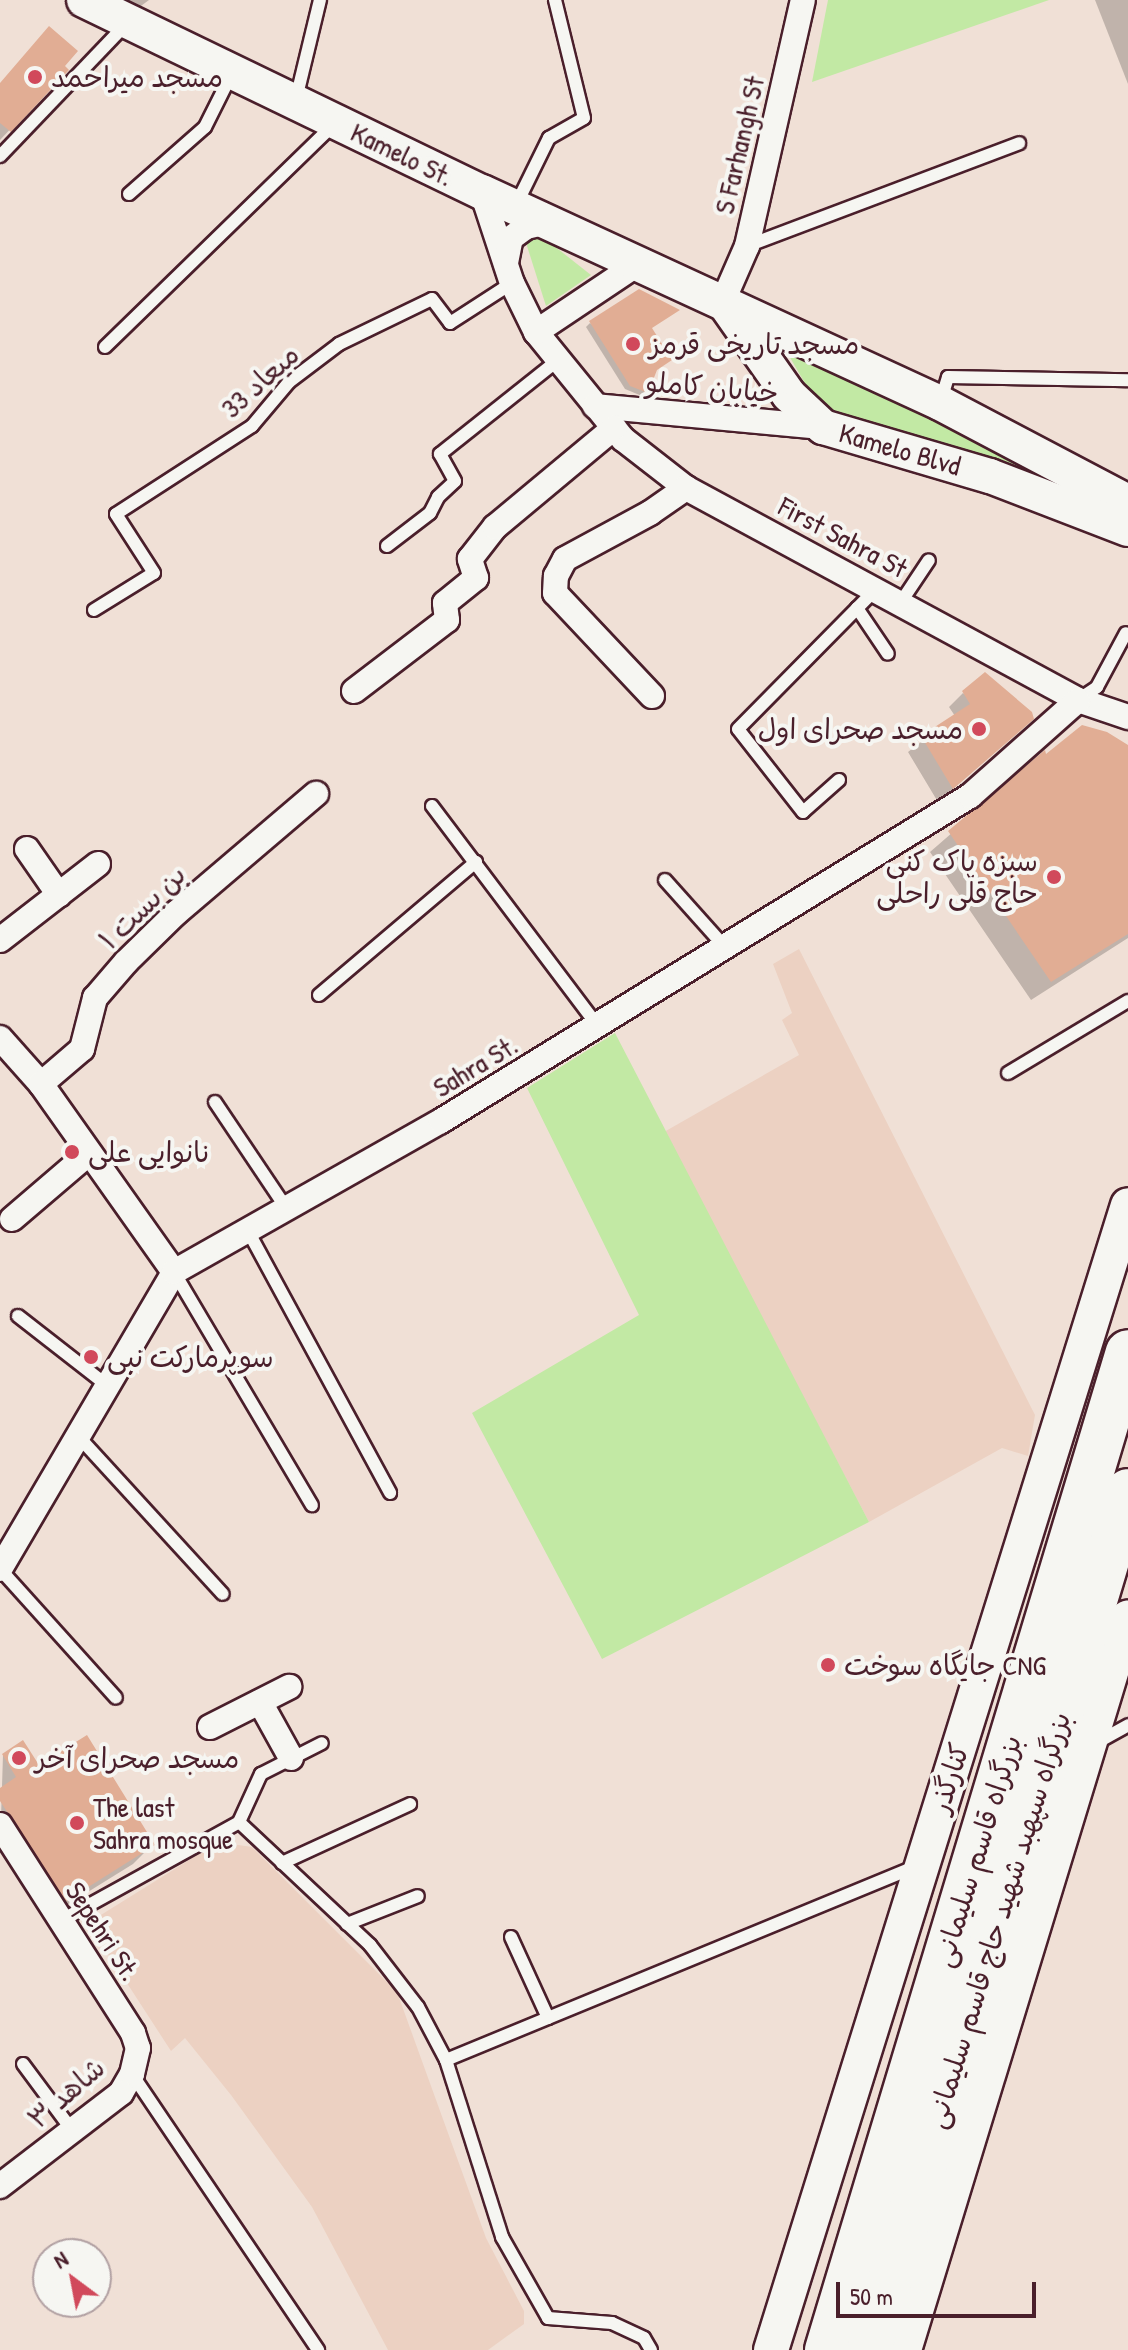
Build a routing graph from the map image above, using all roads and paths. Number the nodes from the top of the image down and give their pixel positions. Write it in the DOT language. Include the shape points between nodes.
graph roads {
  1 [pos="84,0"];
  2 [pos="320,0"];
  3 [pos="555,0"];
  4 [pos="803,0"];
  5 [pos="128,21"];
  6 [pos="233,72"];
  7 [pos="295,102"];
  8 [pos="336,122"];
  9 [pos="1019,143"];
  10 [pos="0,156"];
  11 [pos="482,192"];
  12 [pos="129,194"];
  13 [pos="515,207"];
  14 [pos="548,222"];
  15 [pos="747,246"];
  16 [pos="639,263"];
  17 [pos="509,273"];
  18 [pos="723,301"];
  19 [pos="536,332"];
  20 [pos="105,347"];
  21 [pos="557,361"];
  22 [pos="1128,380"];
  23 [pos="940,403"];
  24 [pos="595,406"];
  25 [pos="823,427"];
  26 [pos="614,428"];
  27 [pos="686,488"];
  28 [pos="1123,496"];
  29 [pos="1128,529"];
  30 [pos="387,546"];
  31 [pos="929,560"];
  32 [pos="876,589"];
  33 [pos="901,602"];
  34 [pos="857,608"];
  35 [pos="94,610"];
  36 [pos="1126,633"];
  37 [pos="888,654"];
  38 [pos="354,691"];
  39 [pos="652,696"];
  40 [pos="1078,700"];
  41 [pos="1128,717"];
  42 [pos="839,780"];
  43 [pos="316,794"];
  44 [pos="432,806"];
  45 [pos="27,849"];
  46 [pos="476,862"];
  47 [pos="98,864"];
  48 [pos="665,880"];
  49 [pos="59,895"];
  50 [pos="3,932"];
  51 [pos="725,947"];
  52 [pos="319,995"];
  53 [pos="1128,1001"];
  54 [pos="598,1026"];
  55 [pos="0,1038"];
  56 [pos="1008,1073"];
  57 [pos="41,1084"];
  58 [pos="215,1102"];
  59 [pos="89,1153"];
  60 [pos="1128,1205"];
  61 [pos="287,1209"];
  62 [pos="12,1219"];
  63 [pos="248,1231"];
  64 [pos="174,1272"];
  65 [pos="18,1316"];
  66 [pos="1128,1352"];
  67 [pos="108,1386"];
  68 [pos="78,1436"];
  69 [pos="1128,1491"];
  70 [pos="390,1493"];
  71 [pos="312,1505"];
  72 [pos="0,1569"];
  73 [pos="223,1594"];
  74 [pos="1128,1617"];
  75 [pos="289,1687"];
  76 [pos="116,1698"];
  77 [pos="260,1702"];
  78 [pos="1128,1725"];
  79 [pos="210,1727"];
  80 [pos="322,1743"];
  81 [pos="1087,1749"];
  82 [pos="291,1758"];
  83 [pos="410,1804"];
  84 [pos="239,1822"];
  85 [pos="0,1825"];
  86 [pos="282,1863"];
  87 [pos="921,1865"];
  88 [pos="418,1896"];
  89 [pos="60,1921"];
  90 [pos="347,1924"];
  91 [pos="511,1937"];
  92 [pos="548,2018"];
  93 [pos="446,2060"];
  94 [pos="23,2064"];
  95 [pos="132,2074"];
  96 [pos="72,2130"];
  97 [pos="0,2186"];
  98 [pos="318,2350"];
  99 [pos="651,2350"];
  100 [pos="771,2350"];
  101 [pos="827,2350"];
  102 [pos="869,2350"];
  103 [pos="904,2350"];
  1 -- 5 [label="street, Kamelo St."];
  2 -- 7 [label="lane"];
  3 -- 13 [label="lane" via="584,118 549,138"];
  4 -- 15 [label="street, S Farhangh St"];
  5 -- 6 [label="street, Kamelo St."];
  5 -- 10 [label="lane"];
  6 -- 7 [label="street, Kamelo St."];
  6 -- 12 [label="lane" via="205,127"];
  7 -- 8 [label="street, Kamelo St."];
  8 -- 11 [label="street, Kamelo St."];
  8 -- 20 [label="lane"];
  9 -- 15 [label="lane"];
  11 -- 13 [label="street, Kamelo St."];
  11 -- 17 [label="street, First Sahra St"];
  13 -- 14 [label="street, Kamelo St."];
  14 -- 16 [label="street, Kamelo St."];
  14 -- 17 [label="street" via="526,227 511,238"];
  15 -- 18 [label="street, S Farhangh St"];
  16 -- 18 [label="street, Kamelo St."];
  16 -- 19 [label="street"];
  17 -- 19 [label="street, First Sahra St"];
  17 -- 35 [label="lane, میعاد 33" via="450,323 432,299 339,344 289,382 252,426 116,514 154,573"];
  18 -- 23 [label="street, Kamelo Blvd"];
  18 -- 25 [label="street, Kamelo Blvd" via="789,395"];
  19 -- 21 [label="street, First Sahra St"];
  21 -- 24 [label="street, First Sahra St"];
  21 -- 30 [label="lane" via="440,454 455,481 430,513"];
  22 -- 23 [label="lane" via="948,377"];
  23 -- 28 [label="street, Kamelo Blvd"];
  24 -- 25 [label="street, خیابان کاملو"];
  24 -- 26 [label="street, First Sahra St"];
  25 -- 29 [label="street, Kamelo Blvd" via="990,476"];
  26 -- 27 [label="street, First Sahra St"];
  26 -- 38 [label="street" via="495,527 470,559 476,578 445,603 447,620"];
  27 -- 32 [label="street, First Sahra St"];
  27 -- 39 [label="street" via="565,559 556,576 555,593"];
  31 -- 33 [label="lane"];
  32 -- 33 [label="street, First Sahra St"];
  32 -- 34 [label="lane"];
  33 -- 40 [label="street, First Sahra St"];
  34 -- 37 [label="lane"];
  34 -- 42 [label="lane" via="738,729 803,812"];
  36 -- 40 [label="lane" via="1097,687"];
  40 -- 41 [label="street, First Sahra St"];
  40 -- 51 [label="street, Sahra St." via="970,796"];
  43 -- 57 [label="street, بن بست ۱" via="126,962 95,998 82,1049"];
  44 -- 46 [label="lane"];
  45 -- 49 [label="street"];
  46 -- 52 [label="lane"];
  46 -- 54 [label="lane"];
  47 -- 49 [label="street"];
  48 -- 51 [label="lane"];
  49 -- 50 [label="street"];
  51 -- 54 [label="street, Sahra St."];
  53 -- 56 [label="lane"];
  54 -- 61 [label="street, Sahra St."];
  55 -- 57 [label="street"];
  57 -- 59 [label="street"];
  58 -- 61 [label="lane"];
  59 -- 62 [label="street"];
  59 -- 64 [label="street"];
  60 -- 87 [label="street, کنارگذر"];
  61 -- 63 [label="street, Sahra St."];
  63 -- 64 [label="street, Sahra St."];
  63 -- 70 [label="lane"];
  64 -- 67 [label="street"];
  64 -- 71 [label="lane"];
  65 -- 67 [label="lane"];
  66 -- 101 [label="highway, بزرگراه قاسم سلیمانی"];
  67 -- 68 [label="street"];
  68 -- 72 [label="street"];
  68 -- 73 [label="lane"];
  69 -- 102 [label="highway, بزرگراه سپهبد شهید حاج قاسم سلیمانی"];
  72 -- 76 [label="lane"];
  74 -- 81 [label="street"];
  75 -- 77 [label="street"];
  77 -- 79 [label="street"];
  77 -- 82 [label="street"];
  78 -- 81 [label="lane"];
  80 -- 82 [label="lane"];
  81 -- 103 [label="street"];
  82 -- 84 [label="lane" via="261,1774"];
  83 -- 86 [label="lane"];
  84 -- 86 [label="lane"];
  84 -- 89 [label="lane"];
  85 -- 89 [label="street, Sepehri St."];
  86 -- 90 [label="lane"];
  87 -- 92 [label="lane"];
  87 -- 100 [label="street, کنارگذر"];
  88 -- 90 [label="lane"];
  89 -- 95 [label="street, Sepehri St." via="133,2033 138,2048"];
  90 -- 93 [label="lane" via="418,2007"];
  91 -- 92 [label="lane"];
  92 -- 93 [label="lane"];
  93 -- 99 [label="lane" via="502,2237 548,2318 612,2323 644,2338"];
  94 -- 96 [label="lane"];
  95 -- 96 [label="street, شاهد ۳" via="121,2093"];
  95 -- 98 [label="lane"];
  96 -- 97 [label="street, شاهد ۳"];
}
